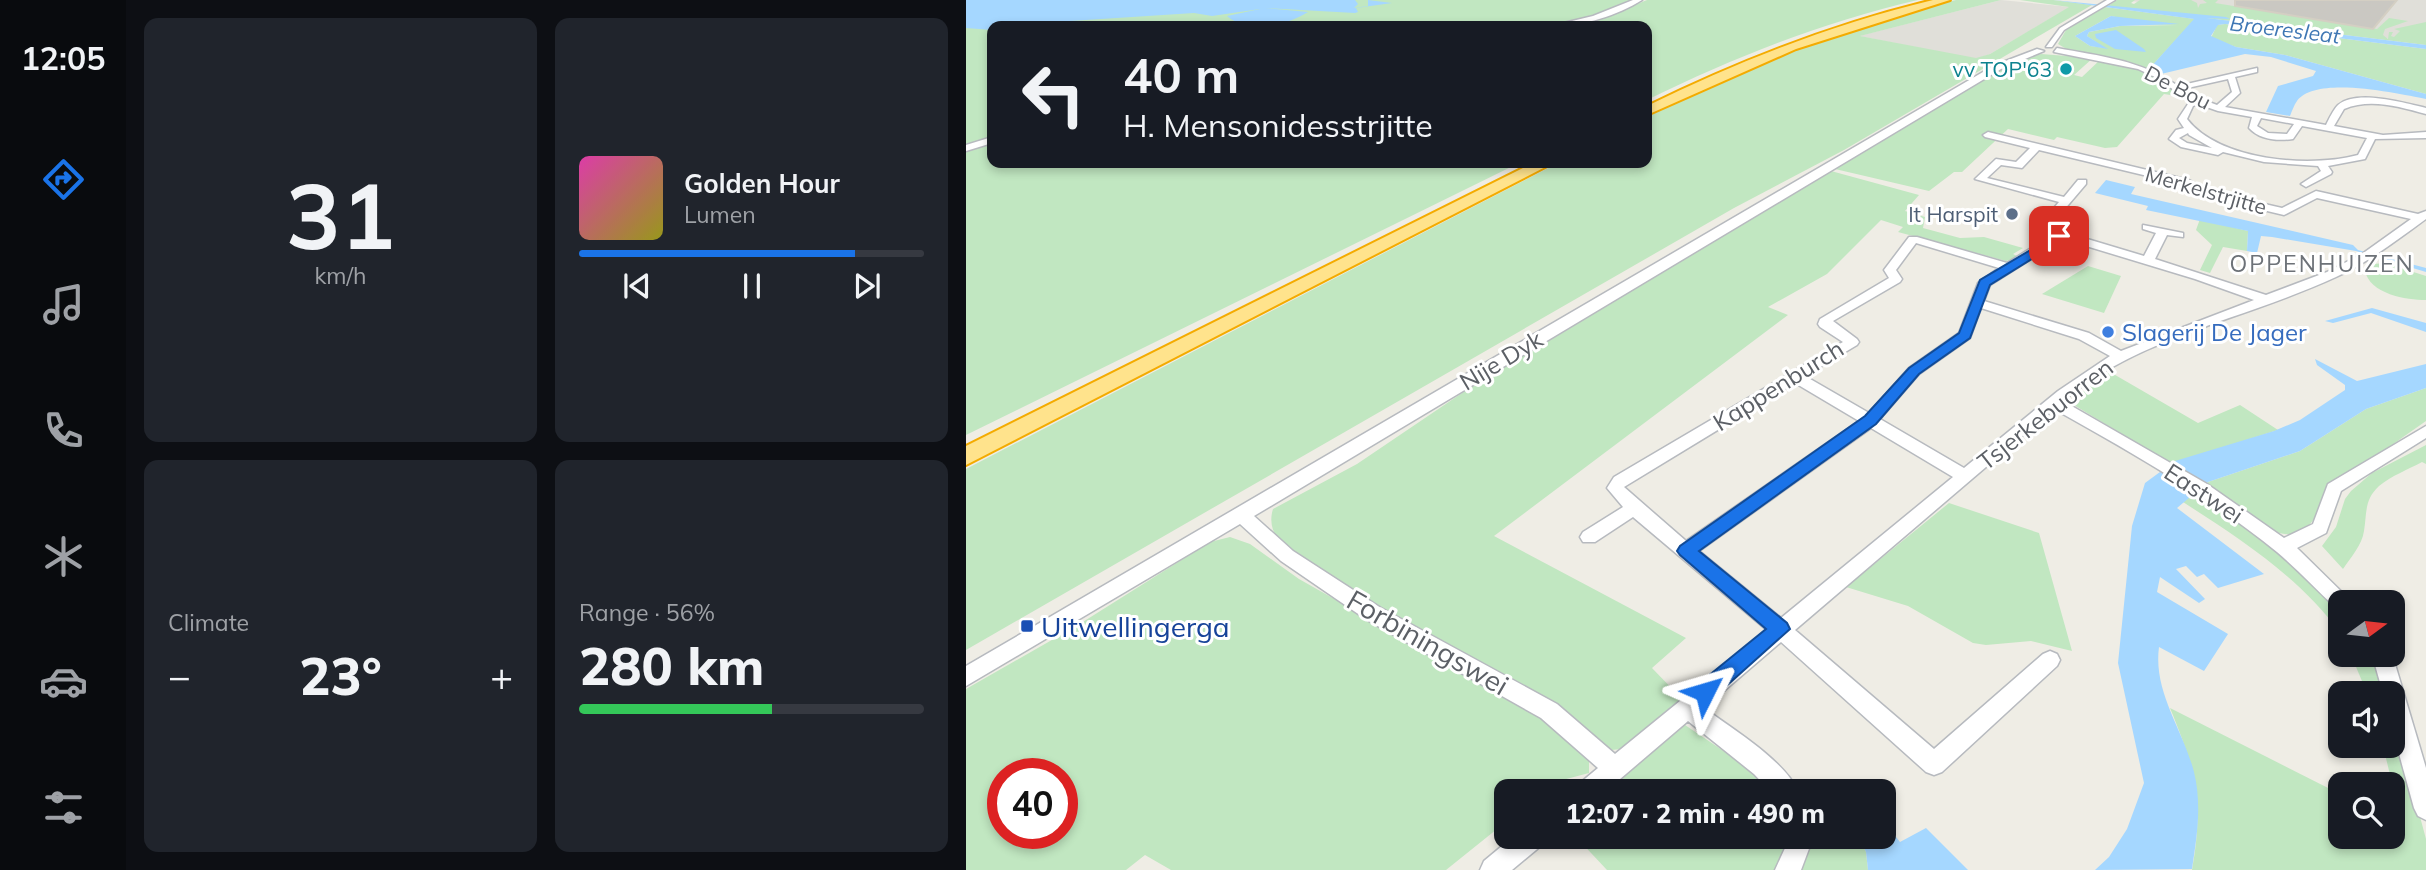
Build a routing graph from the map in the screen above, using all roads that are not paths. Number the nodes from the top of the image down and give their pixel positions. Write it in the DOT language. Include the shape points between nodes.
graph roads {
  1 [pos="1639,0"];
  2 [pos="1927,0"];
  3 [pos="1945,0"];
  4 [pos="2105,4"];
  5 [pos="1580,21"];
  6 [pos="2049,49"];
  7 [pos="2265,69"];
  8 [pos="2231,76"];
  9 [pos="2178,88"];
  10 [pos="1652,101"];
  11 [pos="2197,101"];
  12 [pos="2218,108"];
  13 [pos="1652,109"];
  14 [pos="2426,111"];
  15 [pos="2258,115"];
  16 [pos="2299,123"];
  17 [pos="2329,128"];
  18 [pos="2188,130"];
  19 [pos="1988,135"];
  20 [pos="2426,135"];
  21 [pos="2372,136"];
  22 [pos="987,142"];
  23 [pos="2036,147"];
  24 [pos="966,148"];
  25 [pos="2233,152"];
  26 [pos="2322,165"];
  27 [pos="1517,168"];
  28 [pos="1535,168"];
  29 [pos="2082,182"];
  30 [pos="2305,184"];
  31 [pos="2067,201"];
  32 [pos="2423,216"];
  33 [pos="2147,227"];
  34 [pos="2163,231"];
  35 [pos="2179,235"];
  36 [pos="2059,236"];
  37 [pos="2147,261"];
  38 [pos="2007,267"];
  39 [pos="2264,299"];
  40 [pos="1977,303"];
  41 [pos="2120,356"];
  42 [pos="1794,376"];
  43 [pos="2053,402"];
  44 [pos="1871,420"];
  45 [pos="2426,431"];
  46 [pos="966,441"];
  47 [pos="966,456"];
  48 [pos="1965,476"];
  49 [pos="1633,508"];
  50 [pos="1241,514"];
  51 [pos="1589,537"];
  52 [pos="2283,547"];
  53 [pos="1686,551"];
  54 [pos="2329,590"];
  55 [pos="1780,629"];
  56 [pos="2050,660"];
  57 [pos="2386,667"];
  58 [pos="966,677"];
  59 [pos="1686,708"];
  60 [pos="1615,768"];
  61 [pos="1602,779"];
  62 [pos="1774,779"];
  63 [pos="2426,808"];
  64 [pos="1518,849"];
  65 [pos="1797,849"];
  66 [pos="1493,870"];
  67 [pos="1788,870"];
  1 -- 5 [label="street"];
  2 -- 10 [label="highway" via="1788,40"];
  3 -- 13 [label="highway" via="1802,41"];
  4 -- 6 [label="street, Nije Dyk" via="2062,29"];
  6 -- 9 [label="street, De Bou" via="2134,65"];
  6 -- 50 [label="street, Nije Dyk" via="1986,74"];
  7 -- 8 [label="street" via="2251,67 2254,70"];
  8 -- 9 [label="street"];
  8 -- 12 [label="street" via="2236,93"];
  9 -- 11 [label="street, De Bou"];
  11 -- 12 [label="street, De Bou"];
  11 -- 18 [label="street" via="2182,119"];
  12 -- 15 [label="street, De Bou"];
  14 -- 17 [label="street" via="2390,103 2364,109 2342,107"];
  15 -- 16 [label="street, De Bou"];
  15 -- 16 [label="street" via="2252,126 2255,131 2276,137 2294,134"];
  16 -- 17 [label="street, De Bou"];
  17 -- 21 [label="street, De Bou"];
  18 -- 25 [label="street"];
  18 -- 25 [label="street" via="2174,139 2223,154"];
  19 -- 23 [label="street, Merkelstrjitte"];
  20 -- 21 [label="street, De Bou"];
  21 -- 26 [label="street" via="2362,157"];
  22 -- 24 [label="street"];
  23 -- 31 [label="street" via="2018,166 1999,161 1980,179"];
  23 -- 32 [label="street, Merkelstrjitte" via="2185,182 2204,193 2284,212 2316,194"];
  25 -- 26 [label="street" via="2277,162"];
  26 -- 30 [label="street" via="2327,172"];
  27 -- 46 [label="highway"];
  28 -- 47 [label="highway"];
  29 -- 31 [label="street"];
  31 -- 36 [label="street" via="2046,226"];
  32 -- 39 [label="street, Tsjerkebuorren" via="2331,275"];
  33 -- 34 [label="street"];
  34 -- 35 [label="street"];
  34 -- 37 [label="street"];
  36 -- 37 [label="street"];
  36 -- 38 [label="street"];
  37 -- 39 [label="street"];
  38 -- 40 [label="street" via="1984,283"];
  38 -- 42 [label="street, Kappenburch" via="1913,239 1890,270 1896,279 1827,319 1825,324 1852,342"];
  39 -- 41 [label="street, Tsjerkebuorren"];
  40 -- 41 [label="street" via="2084,336"];
  40 -- 44 [label="street" via="1965,335 1914,371"];
  41 -- 43 [label="street, Tsjerkebuorren"];
  42 -- 44 [label="street"];
  42 -- 49 [label="street, Kappenburch" via="1620,481 1615,488"];
  43 -- 48 [label="street, Tsjerkebuorren"];
  43 -- 52 [label="street, Eastwei" via="2202,491"];
  44 -- 48 [label="street"];
  44 -- 53 [label="street"];
  45 -- 52 [label="street" via="2334,488 2320,528"];
  48 -- 55 [label="street, Tsjerkebuorren"];
  49 -- 51 [label="street"];
  49 -- 53 [label="street"];
  50 -- 58 [label="street, Nije Dyk"];
  50 -- 60 [label="street, Forbiningswei" via="1287,556 1374,614 1549,711"];
  52 -- 54 [label="street, Eastwei"];
  53 -- 55 [label="street"];
  55 -- 56 [label="street" via="1934,764"];
  55 -- 59 [label="street, Tsjerkebuorren"];
  57 -- 63 [label="street"];
  59 -- 60 [label="street, Tsjerkebuorren"];
  59 -- 62 [label="street"];
  60 -- 61 [label="street, Tsjerkebuorren"];
  64 -- 66 [label="street"];
  65 -- 67 [label="street"];
}
